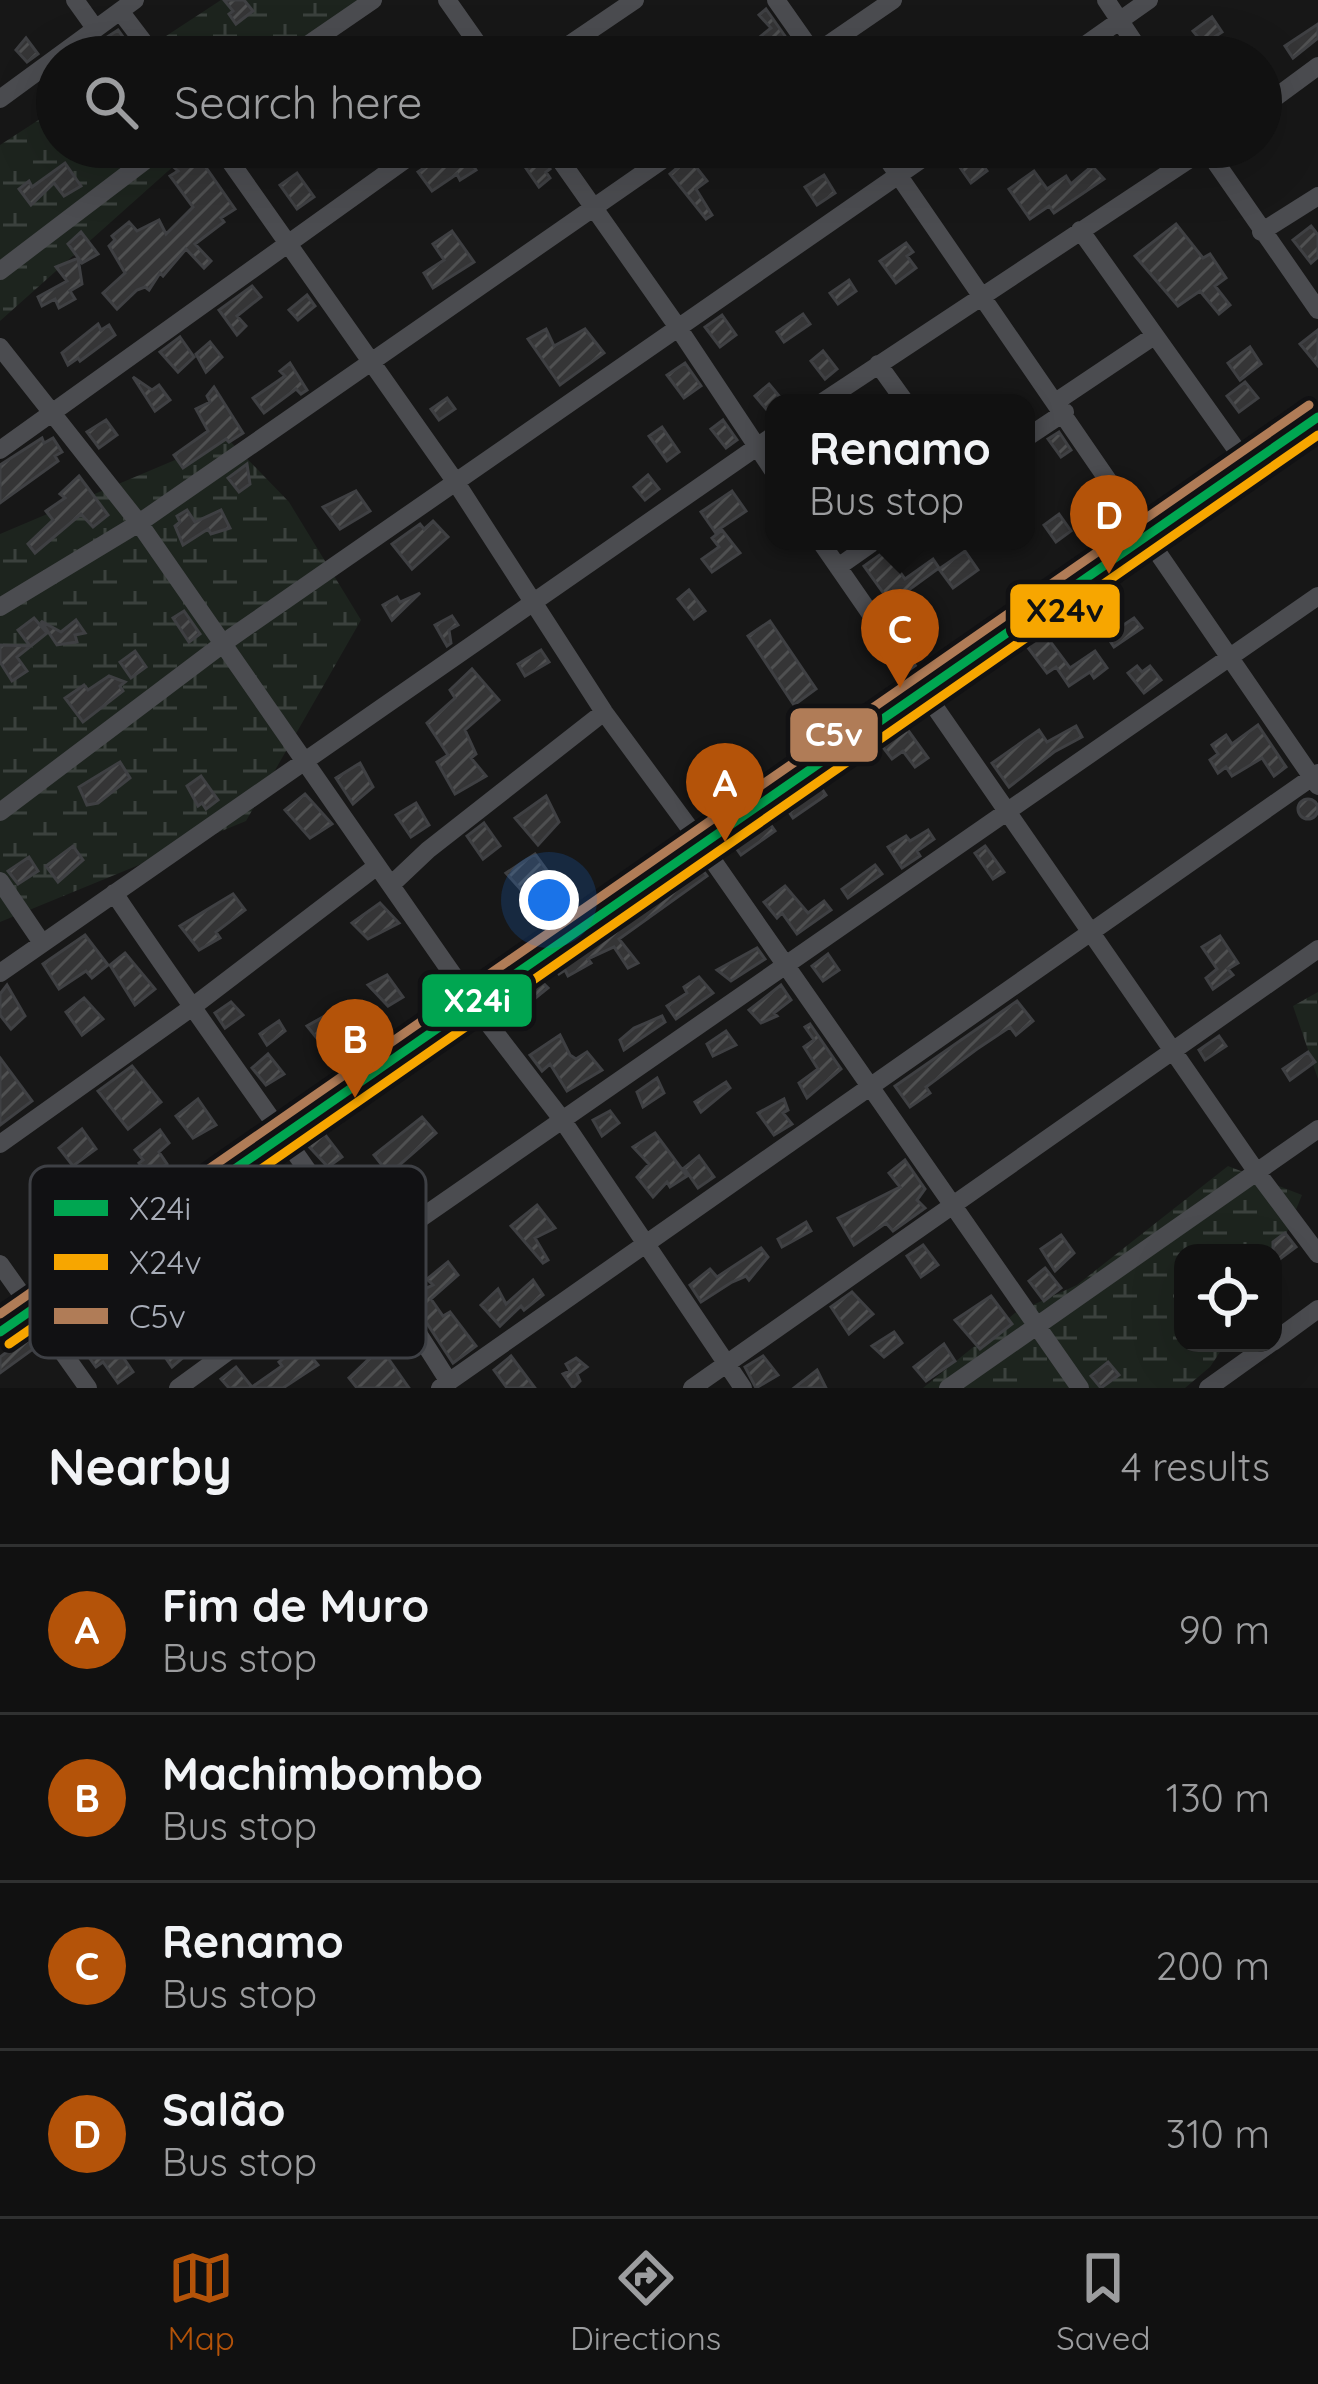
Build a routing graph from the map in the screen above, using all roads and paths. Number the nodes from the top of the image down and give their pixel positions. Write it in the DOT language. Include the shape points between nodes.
graph roads {
  1 [pos="75,0"];
  2 [pos="374,0"];
  3 [pos="447,0"];
  4 [pos="635,0"];
  5 [pos="776,0"];
  6 [pos="892,0"];
  7 [pos="1106,0"];
  8 [pos="1149,0"];
  9 [pos="127,5"];
  10 [pos="1120,21"];
  11 [pos="94,28"];
  12 [pos="83,36"];
  13 [pos="144,36"];
  14 [pos="321,36"];
  15 [pos="472,36"];
  16 [pos="582,36"];
  17 [pos="800,36"];
  18 [pos="842,36"];
  19 [pos="1098,36"];
  20 [pos="1130,36"];
  21 [pos="1318,66"];
  22 [pos="36,71"];
  23 [pos="1282,93"];
  24 [pos="0,98"];
  25 [pos="136,168"];
  26 [pos="234,168"];
  27 [pos="393,168"];
  28 [pos="566,168"];
  29 [pos="650,168"];
  30 [pos="894,168"];
  31 [pos="909,168"];
  32 [pos="1174,168"];
  33 [pos="1220,168"];
  34 [pos="899,175"];
  35 [pos="1318,196"];
  36 [pos="593,207"];
  37 [pos="1080,230"];
  38 [pos="1261,232"];
  39 [pos="286,244"];
  40 [pos="0,272"];
  41 [pos="980,296"];
  42 [pos="1318,310"];
  43 [pos="677,326"];
  44 [pos="1154,336"];
  45 [pos="0,347"];
  46 [pos="370,360"];
  47 [pos="878,364"];
  48 [pos="834,394"];
  49 [pos="900,394"];
  50 [pos="1061,407"];
  51 [pos="52,411"];
  52 [pos="1318,417"];
  53 [pos="1035,430"];
  54 [pos="765,441"];
  55 [pos="757,446"];
  56 [pos="0,451"];
  57 [pos="765,458"];
  58 [pos="1248,466"];
  59 [pos="455,481"];
  60 [pos="139,523"];
  61 [pos="1148,536"];
  62 [pos="826,550"];
  63 [pos="862,550"];
  64 [pos="838,567"];
  65 [pos="1318,596"];
  66 [pos="534,604"];
  67 [pos="0,607"];
  68 [pos="224,643"];
  69 [pos="1230,658"];
  70 [pos="922,689"];
  71 [pos="604,712"];
  72 [pos="304,762"];
  73 [pos="1316,778"];
  74 [pos="1007,810"];
  75 [pos="0,812"];
  76 [pos="701,845"];
  77 [pos="377,866"];
  78 [pos="0,880"];
  79 [pos="391,884"];
  80 [pos="114,893"];
  81 [pos="1092,929"];
  82 [pos="42,943"];
  83 [pos="1318,949"];
  84 [pos="785,966"];
  85 [pos="0,973"];
  86 [pos="474,1005"];
  87 [pos="191,1008"];
  88 [pos="1174,1049"];
  89 [pos="870,1086"];
  90 [pos="561,1118"];
  91 [pos="1318,1130"];
  92 [pos="283,1137"];
  93 [pos="0,1144"];
  94 [pos="241,1166"];
  95 [pos="304,1166"];
  96 [pos="1256,1171"];
  97 [pos="951,1205"];
  98 [pos="426,1214"];
  99 [pos="645,1243"];
  100 [pos="1318,1254"];
  101 [pos="0,1264"];
  102 [pos="30,1307"];
  103 [pos="1318,1309"];
  104 [pos="30,1311"];
  105 [pos="1037,1326"];
  106 [pos="0,1332"];
  107 [pos="1282,1335"];
  108 [pos="426,1352"];
  109 [pos="1258,1352"];
  110 [pos="66,1358"];
  111 [pos="219,1358"];
  112 [pos="726,1364"];
  113 [pos="445,1385"];
  114 [pos="88,1388"];
  115 [pos="178,1388"];
  116 [pos="692,1388"];
  117 [pos="743,1388"];
  118 [pos="948,1388"];
  119 [pos="1080,1388"];
  120 [pos="1208,1388"];
  1 -- 11 [label="street"];
  2 -- 14 [label="street"];
  3 -- 15 [label="street"];
  4 -- 16 [label="street"];
  5 -- 17 [label="street"];
  6 -- 18 [label="street"];
  7 -- 10 [label="street"];
  8 -- 10 [label="street"];
  9 -- 11 [label="street"];
  9 -- 13 [label="street"];
  10 -- 19 [label="street"];
  10 -- 20 [label="street"];
  11 -- 12 [label="street"];
  21 -- 23 [label="street"];
  22 -- 24 [label="street"];
  25 -- 40 [label="street"];
  26 -- 39 [label="street"];
  27 -- 39 [label="street"];
  28 -- 36 [label="street"];
  29 -- 36 [label="street"];
  30 -- 34 [label="street"];
  31 -- 34 [label="street"];
  32 -- 37 [label="street"];
  33 -- 38 [label="street"];
  34 -- 41 [label="street"];
  34 -- 43 [label="street"];
  35 -- 38 [label="street"];
  36 -- 43 [label="street"];
  36 -- 46 [label="street"];
  37 -- 41 [label="street"];
  37 -- 44 [label="street"];
  38 -- 42 [label="street"];
  39 -- 46 [label="street"];
  39 -- 51 [label="street"];
  41 -- 47 [label="street"];
  41 -- 50 [label="street"];
  43 -- 55 [label="street"];
  43 -- 59 [label="street"];
  44 -- 50 [label="street"];
  44 -- 58 [label="street"];
  45 -- 51 [label="street"];
  46 -- 59 [label="street"];
  46 -- 60 [label="street"];
  47 -- 48 [label="street"];
  47 -- 49 [label="street"];
  50 -- 53 [label="street"];
  50 -- 61 [label="street"];
  51 -- 56 [label="street"];
  51 -- 60 [label="street"];
  52 -- 58 [label="street"];
  54 -- 55 [label="street"];
  55 -- 57 [label="street"];
  55 -- 66 [label="street"];
  58 -- 61 [label="street"];
  59 -- 66 [label="street"];
  59 -- 68 [label="street"];
  60 -- 67 [label="street"];
  60 -- 68 [label="street"];
  61 -- 69 [label="street"];
  61 -- 70 [label="street"];
  62 -- 64 [label="street"];
  63 -- 64 [label="street"];
  64 -- 70 [label="street"];
  65 -- 69 [label="street"];
  66 -- 71 [label="street"];
  66 -- 72 [label="street"];
  68 -- 72 [label="street"];
  68 -- 75 [label="street"];
  69 -- 73 [label="street"];
  69 -- 74 [label="street"];
  70 -- 74 [label="street"];
  70 -- 76 [label="street"];
  71 -- 76 [label="street"];
  71 -- 79 [label="street"];
  72 -- 77 [label="street"];
  72 -- 80 [label="street"];
  73 -- 81 [label="street"];
  74 -- 81 [label="street"];
  74 -- 84 [label="street"];
  76 -- 84 [label="street"];
  76 -- 86 [label="street"];
  77 -- 79 [label="street"];
  77 -- 87 [label="street"];
  78 -- 82 [label="street"];
  79 -- 86 [label="street"];
  80 -- 82 [label="street"];
  80 -- 87 [label="street"];
  81 -- 88 [label="street"];
  81 -- 89 [label="street"];
  82 -- 85 [label="street"];
  83 -- 88 [label="street"];
  84 -- 89 [label="street"];
  84 -- 90 [label="street"];
  86 -- 90 [label="street"];
  86 -- 92 [label="street"];
  87 -- 92 [label="street"];
  87 -- 93 [label="street"];
  88 -- 96 [label="street"];
  88 -- 97 [label="street"];
  89 -- 97 [label="street"];
  89 -- 99 [label="street"];
  90 -- 98 [label="street"];
  90 -- 99 [label="street"];
  91 -- 96 [label="street"];
  92 -- 94 [label="street"];
  92 -- 95 [label="street"];
  96 -- 100 [label="street"];
  96 -- 105 [label="street"];
  97 -- 105 [label="street"];
  97 -- 112 [label="street"];
  99 -- 112 [label="street"];
  99 -- 113 [label="street"];
  101 -- 102 [label="street"];
  103 -- 107 [label="street"];
  104 -- 106 [label="street"];
  105 -- 118 [label="street"];
  105 -- 119 [label="street"];
  108 -- 113 [label="street"];
  109 -- 120 [label="street"];
  110 -- 114 [label="street"];
  111 -- 115 [label="street"];
  112 -- 116 [label="street"];
  112 -- 117 [label="street"];
}
